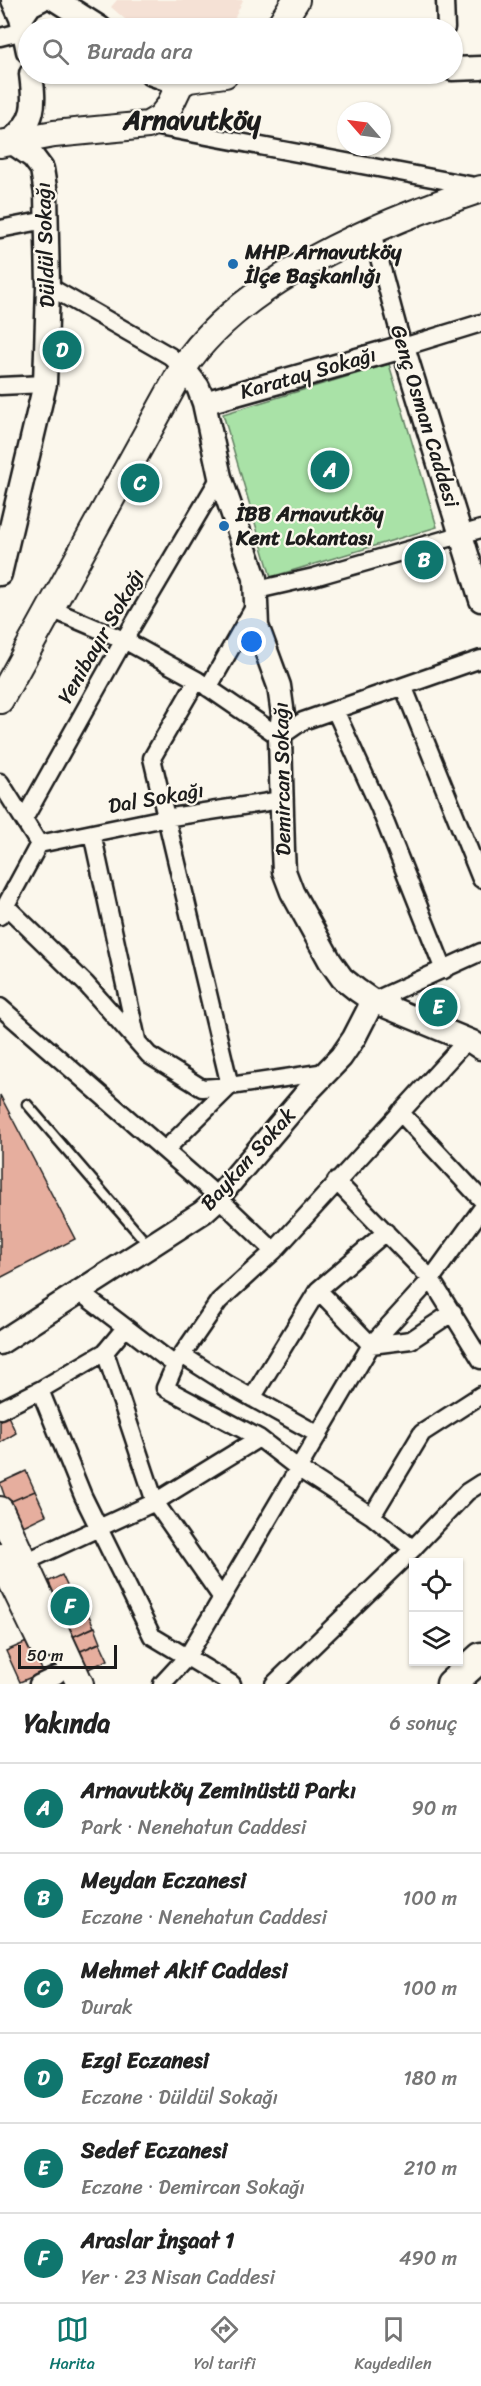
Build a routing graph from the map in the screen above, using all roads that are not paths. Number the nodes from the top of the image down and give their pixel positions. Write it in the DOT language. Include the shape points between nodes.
graph roads {
  1 [pos="40,0"];
  2 [pos="56,0"];
  3 [pos="296,0"];
  4 [pos="446,0"];
  5 [pos="25,18"];
  6 [pos="84,18"];
  7 [pos="284,18"];
  8 [pos="446,18"];
  9 [pos="18,27"];
  10 [pos="0,37"];
  11 [pos="481,68"];
  12 [pos="463,69"];
  13 [pos="32,84"];
  14 [pos="180,84"];
  15 [pos="148,125"];
  16 [pos="5,143"];
  17 [pos="481,188"];
  18 [pos="46,220"];
  19 [pos="0,229"];
  20 [pos="372,232"];
  21 [pos="48,286"];
  22 [pos="481,323"];
  23 [pos="403,347"];
  24 [pos="183,368"];
  25 [pos="45,384"];
  26 [pos="0,386"];
  27 [pos="204,403"];
  28 [pos="220,477"];
  29 [pos="10,500"];
  30 [pos="471,532"];
  31 [pos="0,574"];
  32 [pos="256,597"];
  33 [pos="481,600"];
  34 [pos="51,609"];
  35 [pos="124,640"];
  36 [pos="481,659"];
  37 [pos="202,684"];
  38 [pos="404,688"];
  39 [pos="0,700"];
  40 [pos="335,710"];
  41 [pos="280,737"];
  42 [pos="0,782"];
  43 [pos="281,800"];
  44 [pos="165,818"];
  45 [pos="24,819"];
  46 [pos="92,833"];
  47 [pos="39,844"];
  48 [pos="481,879"];
  49 [pos="3,911"];
  50 [pos="481,952"];
  51 [pos="444,970"];
  52 [pos="373,1001"];
  53 [pos="0,1007"];
  54 [pos="138,1042"];
  55 [pos="474,1044"];
  56 [pos="326,1072"];
  57 [pos="231,1086"];
  58 [pos="27,1104"];
  59 [pos="400,1112"];
  60 [pos="165,1150"];
  61 [pos="336,1181"];
  62 [pos="218,1198"];
  63 [pos="481,1199"];
  64 [pos="481,1210"];
  65 [pos="386,1232"];
  66 [pos="473,1233"];
  67 [pos="149,1246"];
  68 [pos="274,1251"];
  69 [pos="431,1279"];
  70 [pos="318,1290"];
  71 [pos="78,1291"];
  72 [pos="453,1312"];
  73 [pos="125,1328"];
  74 [pos="0,1343"];
  75 [pos="371,1345"];
  76 [pos="105,1352"];
  77 [pos="179,1360"];
  78 [pos="481,1360"];
  79 [pos="40,1390"];
  80 [pos="481,1395"];
  81 [pos="252,1398"];
  82 [pos="0,1410"];
  83 [pos="319,1435"];
  84 [pos="260,1438"];
  85 [pos="299,1469"];
  86 [pos="481,1482"];
  87 [pos="155,1502"];
  88 [pos="0,1510"];
  89 [pos="372,1516"];
  90 [pos="98,1527"];
  91 [pos="413,1548"];
  92 [pos="10,1564"];
  93 [pos="222,1598"];
  94 [pos="188,1657"];
  95 [pos="481,1657"];
  96 [pos="59,1682"];
  97 [pos="162,1684"];
  98 [pos="232,1684"];
  99 [pos="274,1684"];
  100 [pos="451,1684"];
  1 -- 5 [label="street" via="30,5"];
  2 -- 6 [label="street"];
  3 -- 7 [label="main road"];
  4 -- 8 [label="street"];
  9 -- 10 [label="street"];
  11 -- 12 [label="street"];
  13 -- 16 [label="street" via="29,123"];
  14 -- 15 [label="main road" via="169,107"];
  15 -- 16 [label="main road"];
  15 -- 17 [label="street"];
  16 -- 18 [label="street, Düldül Sokağı" via="33,157 42,169"];
  17 -- 20 [label="main road"];
  18 -- 19 [label="street"];
  18 -- 21 [label="street, Düldül Sokağı"];
  20 -- 23 [label="street, Genç Osman Caddesi"];
  20 -- 24 [label="main road" via="299,267 250,299 199,346"];
  21 -- 24 [label="street, Demircan Sokağı" via="170,356"];
  21 -- 25 [label="street, Düldül Sokağı"];
  22 -- 23 [label="street, Karatay Sokağı"];
  23 -- 27 [label="street, Karatay Sokağı"];
  23 -- 30 [label="street, Genç Osman Caddesi"];
  24 -- 27 [label="street, Demircan Sokağı" via="198,387"];
  24 -- 34 [label="main road"];
  25 -- 26 [label="street"];
  25 -- 29 [label="street, Düldül Sokağı"];
  27 -- 28 [label="street, Demircan Sokağı"];
  28 -- 32 [label="street, Demircan Sokağı" via="255,578"];
  28 -- 35 [label="street, Yenibayır Sokağı"];
  29 -- 31 [label="street, Düldül Sokağı"];
  30 -- 32 [label="street"];
  30 -- 33 [label="street, Genç Osman Caddesi"];
  32 -- 37 [label="street"];
  32 -- 41 [label="street, Demircan Sokağı" via="257,626 282,702"];
  34 -- 35 [label="street"];
  34 -- 39 [label="main road"];
  35 -- 37 [label="street"];
  35 -- 45 [label="street, Yenibayır Sokağı"];
  36 -- 38 [label="street"];
  37 -- 41 [label="street"];
  37 -- 44 [label="street" via="153,758"];
  38 -- 40 [label="street"];
  38 -- 48 [label="street"];
  40 -- 41 [label="street" via="303,721"];
  40 -- 51 [label="street" via="380,809"];
  41 -- 43 [label="street, Demircan Sokağı"];
  42 -- 45 [label="street"];
  43 -- 44 [label="street, Dal Sokağı"];
  43 -- 52 [label="street, Demircan Sokağı" via="284,871 292,892 342,978"];
  44 -- 46 [label="street, Dal Sokağı"];
  44 -- 57 [label="street"];
  45 -- 47 [label="street"];
  46 -- 47 [label="street, Dal Sokağı"];
  46 -- 54 [label="street"];
  47 -- 49 [label="street"];
  49 -- 54 [label="street" via="86,984"];
  50 -- 51 [label="street"];
  51 -- 52 [label="street"];
  52 -- 55 [label="street, Demircan Sokağı"];
  52 -- 56 [label="street, Baykan Sokak" via="354,1038"];
  53 -- 60 [label="street"];
  54 -- 57 [label="street" via="149,1055 202,1088"];
  55 -- 59 [label="street"];
  56 -- 57 [label="street"];
  56 -- 62 [label="street, Baykan Sokak"];
  57 -- 60 [label="street"];
  58 -- 67 [label="lane"];
  59 -- 61 [label="street"];
  59 -- 63 [label="street"];
  60 -- 62 [label="street"];
  61 -- 65 [label="street"];
  61 -- 68 [label="street"];
  62 -- 67 [label="street, Baykan Sokak"];
  62 -- 68 [label="street"];
  64 -- 66 [label="street"];
  65 -- 69 [label="street"];
  65 -- 70 [label="street"];
  66 -- 69 [label="street"];
  67 -- 71 [label="street, Baykan Sokak"];
  68 -- 77 [label="street" via="219,1301"];
  69 -- 72 [label="street"];
  69 -- 75 [label="street"];
  70 -- 75 [label="street"];
  70 -- 81 [label="street"];
  71 -- 73 [label="street"];
  71 -- 74 [label="street, Baykan Sokak"];
  72 -- 75 [label="street" via="411,1340"];
  72 -- 78 [label="street"];
  73 -- 76 [label="street"];
  73 -- 77 [label="street"];
  75 -- 83 [label="street"];
  76 -- 79 [label="street"];
  76 -- 87 [label="street"];
  77 -- 81 [label="street"];
  77 -- 84 [label="street" via="165,1388"];
  79 -- 82 [label="street"];
  79 -- 90 [label="street"];
  80 -- 89 [label="street" via="422,1433"];
  81 -- 83 [label="street"];
  83 -- 85 [label="street"];
  84 -- 85 [label="street"];
  84 -- 87 [label="street"];
  85 -- 89 [label="street"];
  85 -- 93 [label="street"];
  86 -- 91 [label="street"];
  87 -- 90 [label="street"];
  87 -- 93 [label="street"];
  88 -- 92 [label="main road"];
  89 -- 91 [label="street"];
  90 -- 92 [label="street"];
  90 -- 94 [label="street" via="152,1636"];
  91 -- 99 [label="street"];
  92 -- 96 [label="main road"];
  93 -- 94 [label="street"];
  94 -- 97 [label="street"];
  94 -- 98 [label="street"];
  95 -- 100 [label="highway"];
}
